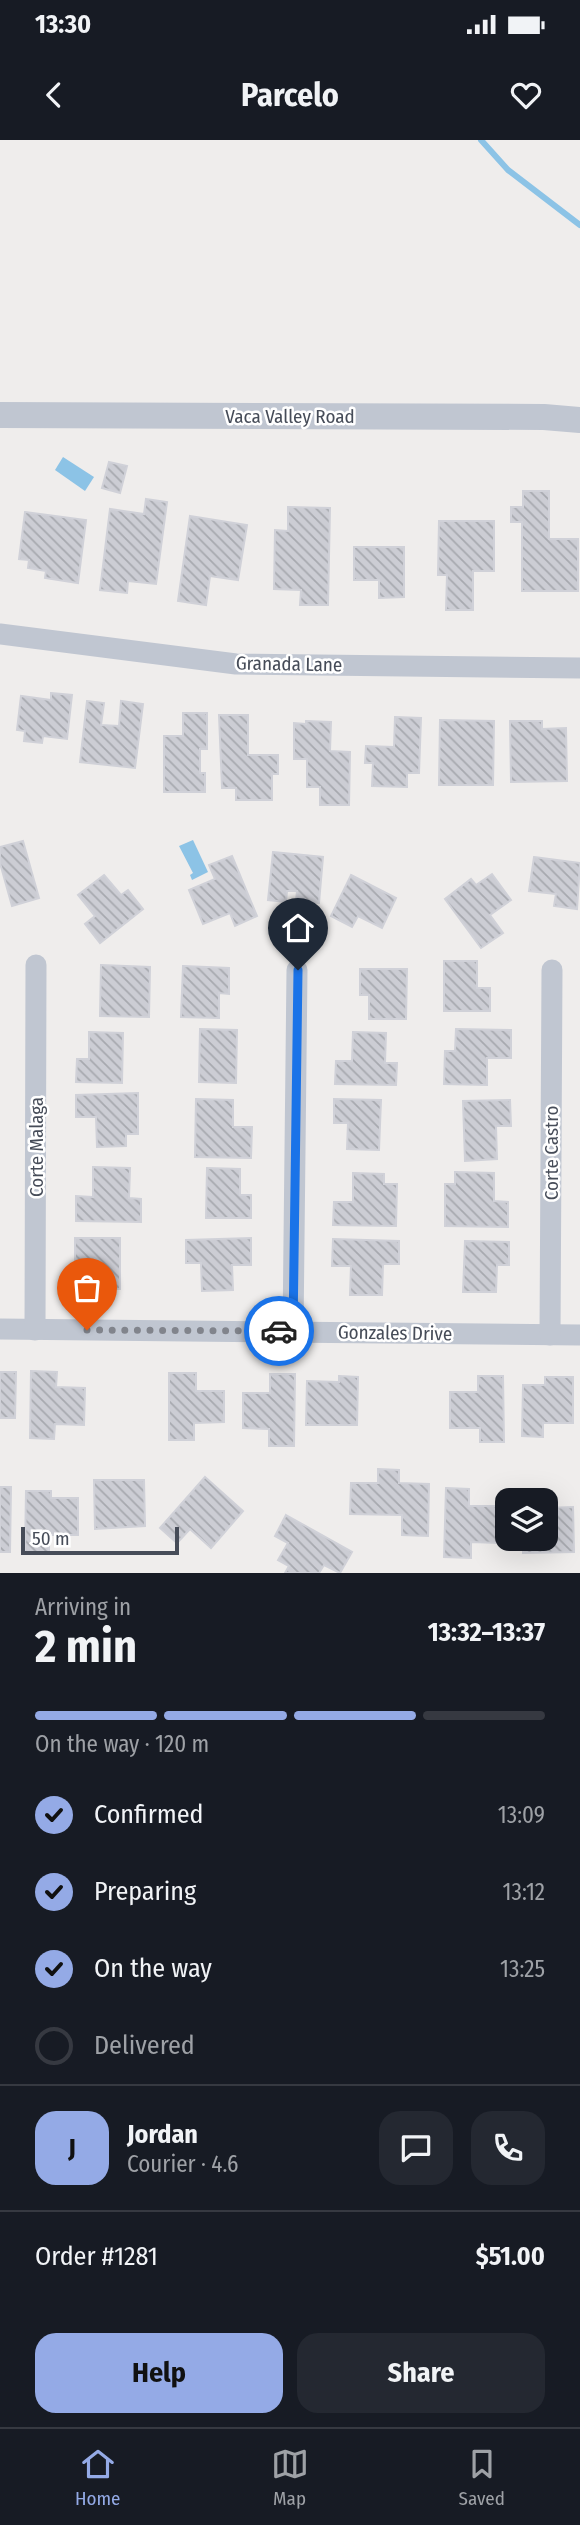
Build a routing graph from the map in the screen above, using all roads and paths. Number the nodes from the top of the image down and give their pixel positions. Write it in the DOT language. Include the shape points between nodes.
graph roads {
  1 [pos="0,415"];
  2 [pos="580,421"];
  3 [pos="0,634"];
  4 [pos="580,668"];
  5 [pos="36,965"];
  6 [pos="298,970"];
  7 [pos="552,970"];
  8 [pos="0,1329"];
  9 [pos="35,1330"];
  10 [pos="293,1331"];
  11 [pos="550,1335"];
  12 [pos="580,1335"];
  1 -- 2 [label="street, Vaca Valley Road" via="544,417"];
  3 -- 4 [label="street, Granada Lane" via="236,664"];
  5 -- 9 [label="street, Corte Malaga"];
  6 -- 10 [label="street"];
  7 -- 11 [label="street, Corte Castro"];
  8 -- 9 [label="street, Gonzales Drive"];
  9 -- 10 [label="street, Gonzales Drive"];
  10 -- 11 [label="street, Gonzales Drive"];
  11 -- 12 [label="street, Gonzales Drive"];
}
